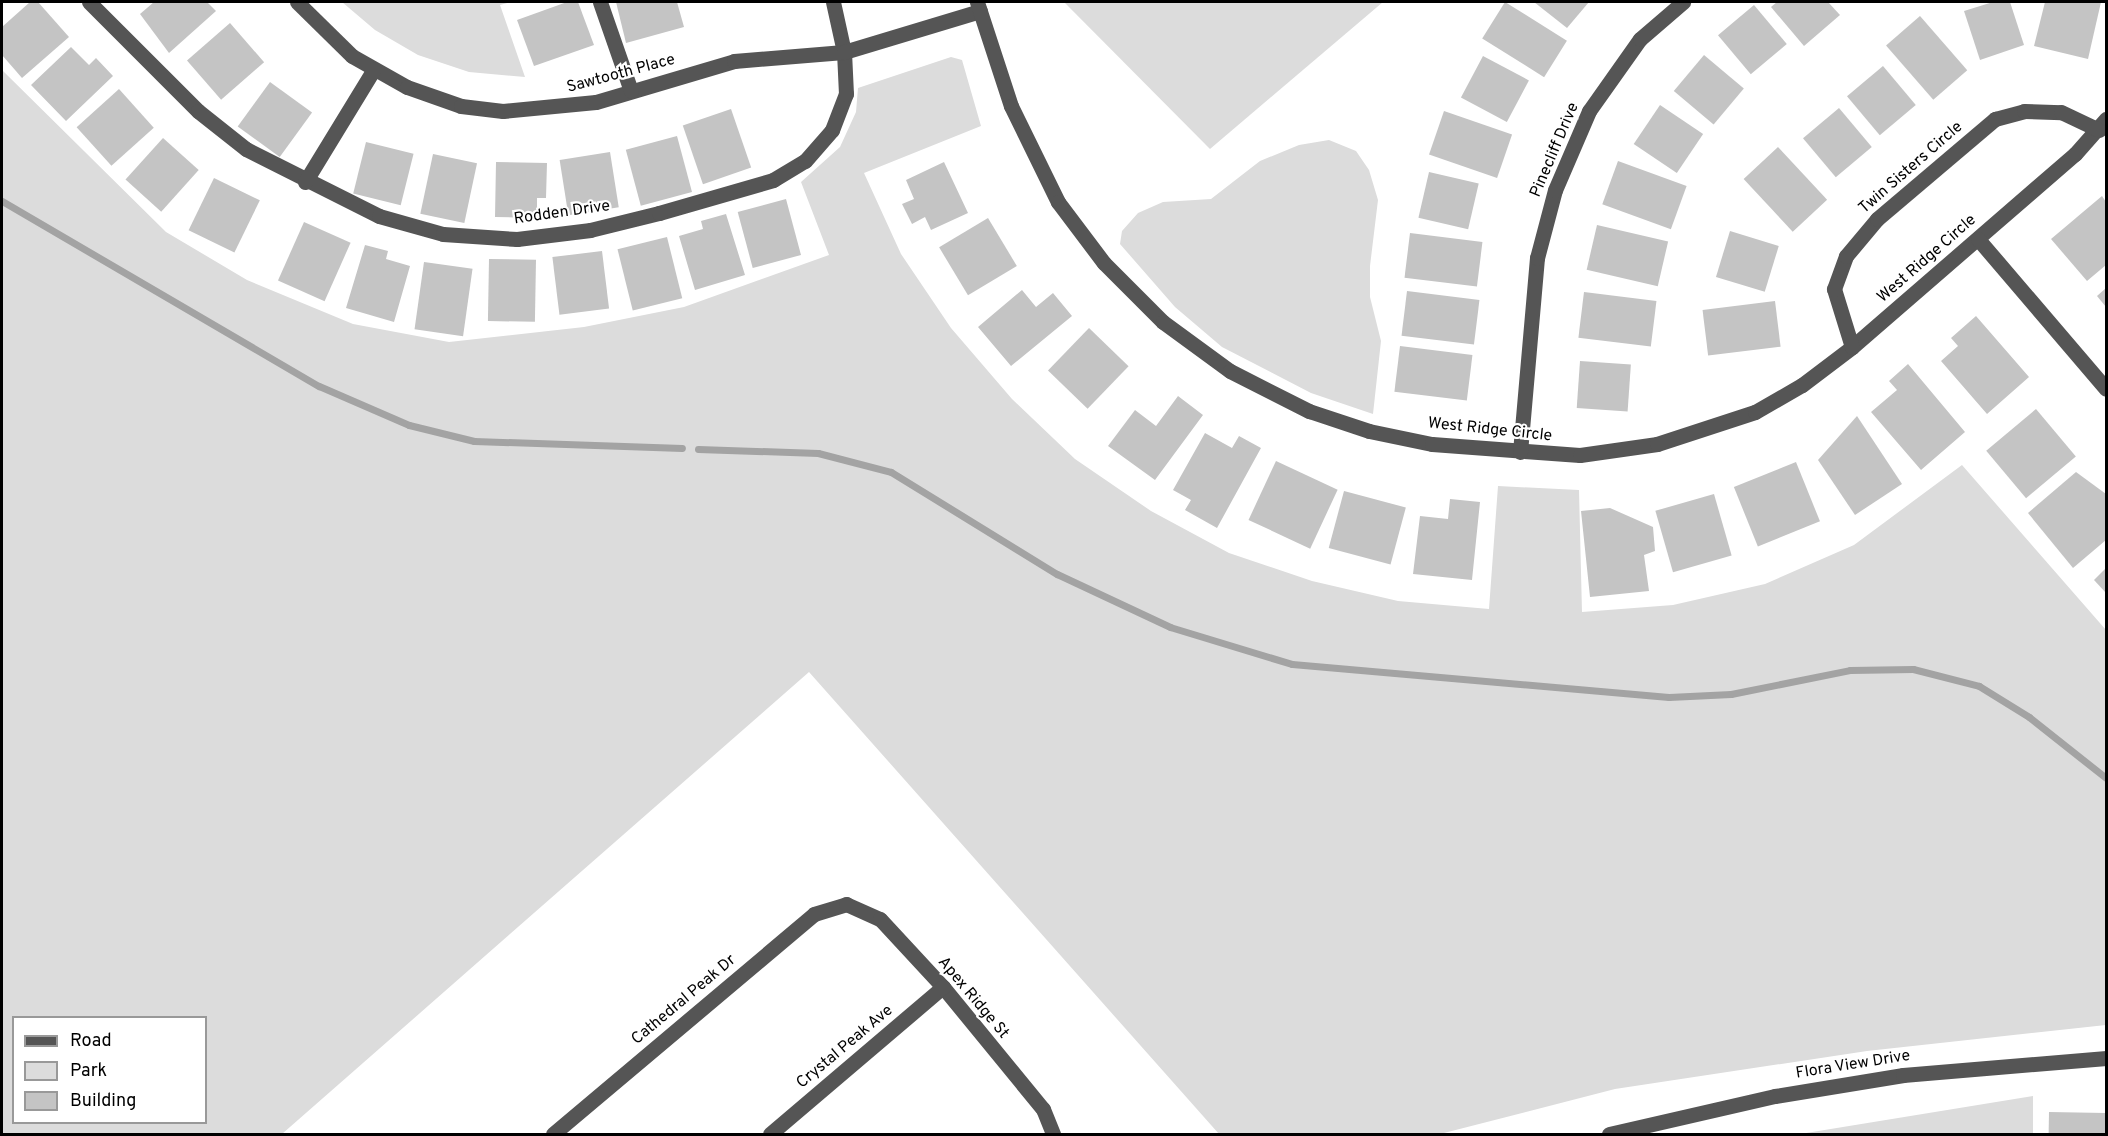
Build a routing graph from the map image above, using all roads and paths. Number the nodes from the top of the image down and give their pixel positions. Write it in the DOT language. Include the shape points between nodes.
graph roads {
  1 [pos="89,2"];
  2 [pos="297,2"];
  3 [pos="600,2"];
  4 [pos="833,2"];
  5 [pos="1683,2"];
  6 [pos="978,6"];
  7 [pos="844,52"];
  8 [pos="375,69"];
  9 [pos="631,91"];
  10 [pos="2103,124"];
  11 [pos="305,182"];
  12 [pos="1977,239"];
  13 [pos="1852,347"];
  14 [pos="2106,389"];
  15 [pos="1520,452"];
  16 [pos="846,904"];
  17 [pos="943,987"];
  18 [pos="2106,1058"];
  19 [pos="553,1134"];
  20 [pos="770,1134"];
  21 [pos="1053,1134"];
  22 [pos="1609,1134"];
  1 -- 11 [label="street, Rodden Drive" via="198,111 246,149"];
  2 -- 8 [label="street, Sawtooth Place" via="352,56"];
  3 -- 9 [label="street"];
  4 -- 7 [label="street, Rodden Drive"];
  5 -- 15 [label="street, Pinecliff Drive" via="1640,39 1589,111 1555,190 1537,258"];
  6 -- 7 [label="street, Sawtooth Place"];
  6 -- 15 [label="street, West Ridge Circle" via="1011,106 1058,202 1104,263 1163,322 1230,371 1309,411 1369,431 1432,444"];
  7 -- 9 [label="street, Sawtooth Place" via="735,61"];
  7 -- 11 [label="street, Rodden Drive" via="846,94 832,130 805,161 773,180 590,230 517,239 443,234 379,216"];
  8 -- 9 [label="street, Sawtooth Place" via="407,87 461,106 503,111 551,110"];
  8 -- 11 [label="street"];
  10 -- 12 [label="street, West Ridge Circle"];
  10 -- 13 [label="street, Twin Sisters Circle" via="2061,112 2024,111 1995,119 1877,219 1846,256 1834,289"];
  12 -- 13 [label="street, West Ridge Circle"];
  12 -- 14 [label="street"];
  13 -- 15 [label="street, West Ridge Circle" via="1802,386 1755,412 1700,434 1589,454"];
  16 -- 17 [label="street, Apex Ridge St" via="880,919"];
  16 -- 19 [label="street, Cathedral Peak Dr" via="813,914"];
  17 -- 20 [label="street, Crystal Peak Ave"];
  17 -- 21 [label="street, Apex Ridge St" via="1043,1109"];
  18 -- 22 [label="street, Flora View Drive" via="1904,1075 1692,1112"];
}
